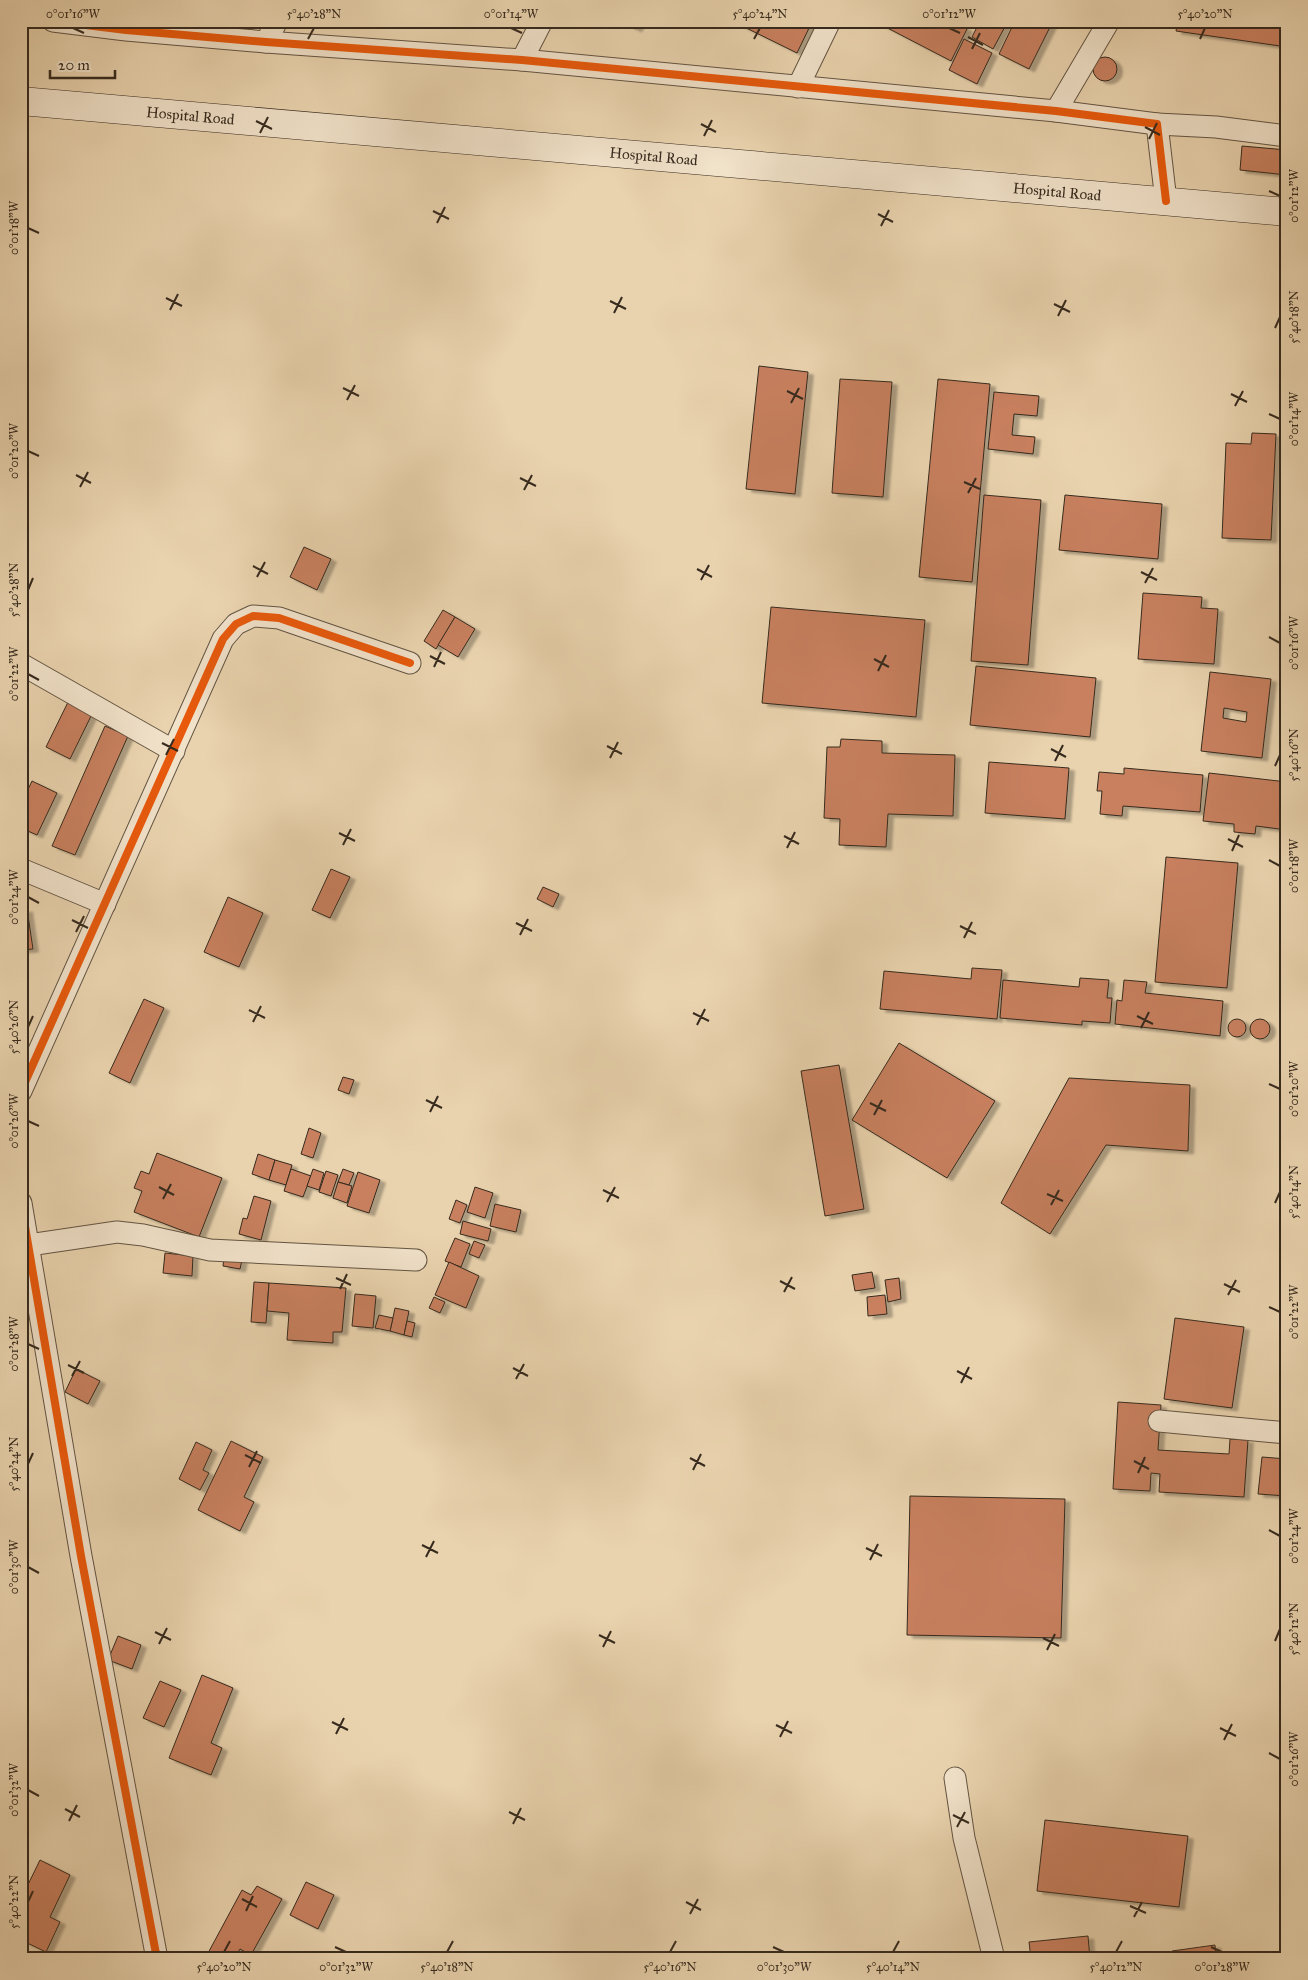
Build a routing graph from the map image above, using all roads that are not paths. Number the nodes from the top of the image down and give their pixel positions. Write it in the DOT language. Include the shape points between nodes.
graph roads {
  1 [pos="54,21"];
  2 [pos="276,21"];
  3 [pos="542,21"];
  4 [pos="830,21"];
  5 [pos="1109,21"];
  6 [pos="266,42"];
  7 [pos="522,60"];
  8 [pos="798,87"];
  9 [pos="21,101"];
  10 [pos="1056,111"];
  11 [pos="1157,124"];
  12 [pos="1287,136"];
  13 [pos="1166,201"];
  14 [pos="1287,212"];
  15 [pos="410,663"];
  16 [pos="21,664"];
  17 [pos="174,751"];
  18 [pos="21,869"];
  19 [pos="105,904"];
  20 [pos="21,1092"];
  21 [pos="21,1203"];
  22 [pos="29,1245"];
  23 [pos="416,1260"];
  24 [pos="1159,1421"];
  25 [pos="1287,1433"];
  26 [pos="955,1778"];
  27 [pos="157,1959"];
  28 [pos="994,1959"];
  1 -- 6 [label="street"];
  2 -- 6 [label="street"];
  3 -- 7 [label="street"];
  4 -- 8 [label="street"];
  5 -- 10 [label="street"];
  6 -- 7 [label="street"];
  7 -- 8 [label="street"];
  8 -- 10 [label="street"];
  9 -- 13 [label="main road, Hospital Road"];
  10 -- 11 [label="street"];
  11 -- 12 [label="street"];
  11 -- 13 [label="street"];
  13 -- 14 [label="main road, Hospital Road"];
  15 -- 17 [label="street" via="279,618 253,616 236,624 223,639"];
  16 -- 17 [label="street"];
  17 -- 19 [label="street"];
  18 -- 19 [label="street"];
  19 -- 20 [label="street"];
  21 -- 22 [label="street"];
  22 -- 23 [label="street" via="117,1232 210,1250"];
  22 -- 27 [label="street" via="81,1556"];
  24 -- 25 [label="street"];
  26 -- 28 [label="street" via="964,1838"];
}
